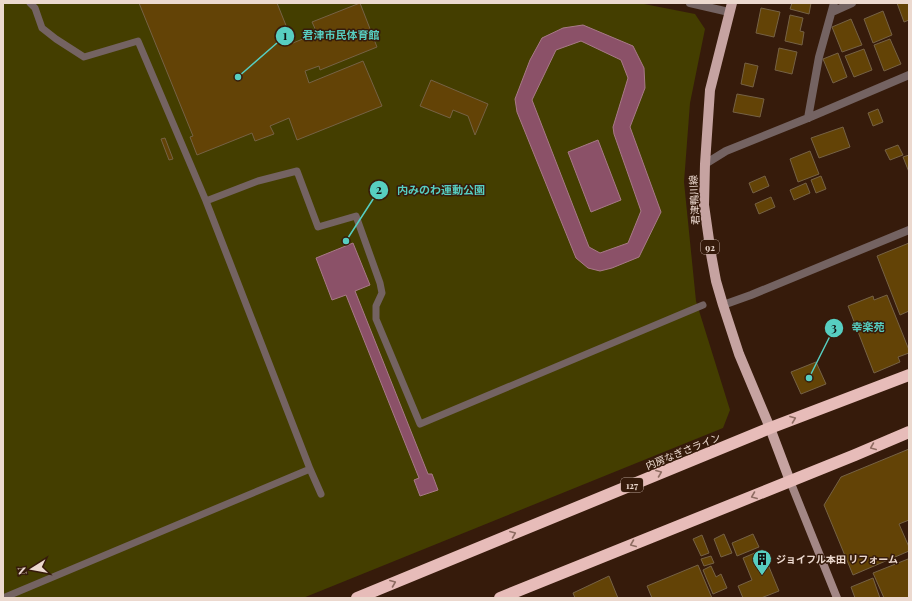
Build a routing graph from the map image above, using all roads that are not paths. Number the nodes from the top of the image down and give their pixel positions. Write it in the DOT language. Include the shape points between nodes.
graph roads {
  1 [pos="30,3"];
  2 [pos="690,3"];
  3 [pos="834,3"];
  4 [pos="852,3"];
  5 [pos="730,8"];
  6 [pos="832,12"];
  7 [pos="909,76"];
  8 [pos="808,118"];
  9 [pos="704,164"];
  10 [pos="206,201"];
  11 [pos="909,230"];
  12 [pos="703,305"];
  13 [pos="722,306"];
  14 [pos="909,375"];
  15 [pos="770,428"];
  16 [pos="909,432"];
  17 [pos="310,469"];
  18 [pos="790,481"];
  19 [pos="320,494"];
  20 [pos="3,598"];
  21 [pos="357,598"];
  22 [pos="500,598"];
  23 [pos="837,598"];
  1 -- 10 [label="lane" via="35,8 42,28 84,57 138,41"];
  2 -- 5 [label="street"];
  3 -- 6 [label="street"];
  4 -- 6 [label="street"];
  5 -- 9 [label="main road, 君津鴨川線 / 92" via="710,90"];
  6 -- 8 [label="street" via="819,57"];
  7 -- 8 [label="street"];
  8 -- 9 [label="street" via="726,151"];
  9 -- 13 [label="main road, 君津鴨川線 / 92" via="704,205"];
  10 -- 12 [label="lane" via="258,181 297,171 318,227 356,216 382,293 376,306 376,319 420,424"];
  10 -- 17 [label="lane"];
  11 -- 13 [label="street"];
  13 -- 15 [label="main road, 君津鴨川線 / 92"];
  15 -- 14 [label="highway, 内房なぎさライン / 127, one-way"];
  15 -- 18 [label="main road, 君津鴨川線 / 92"];
  21 -- 15 [label="highway, 内房なぎさライン / 127, one-way"];
  16 -- 18 [label="highway, one-way"];
  17 -- 19 [label="lane"];
  17 -- 20 [label="lane"];
  18 -- 22 [label="highway, one-way"];
  18 -- 23 [label="street"];
}
